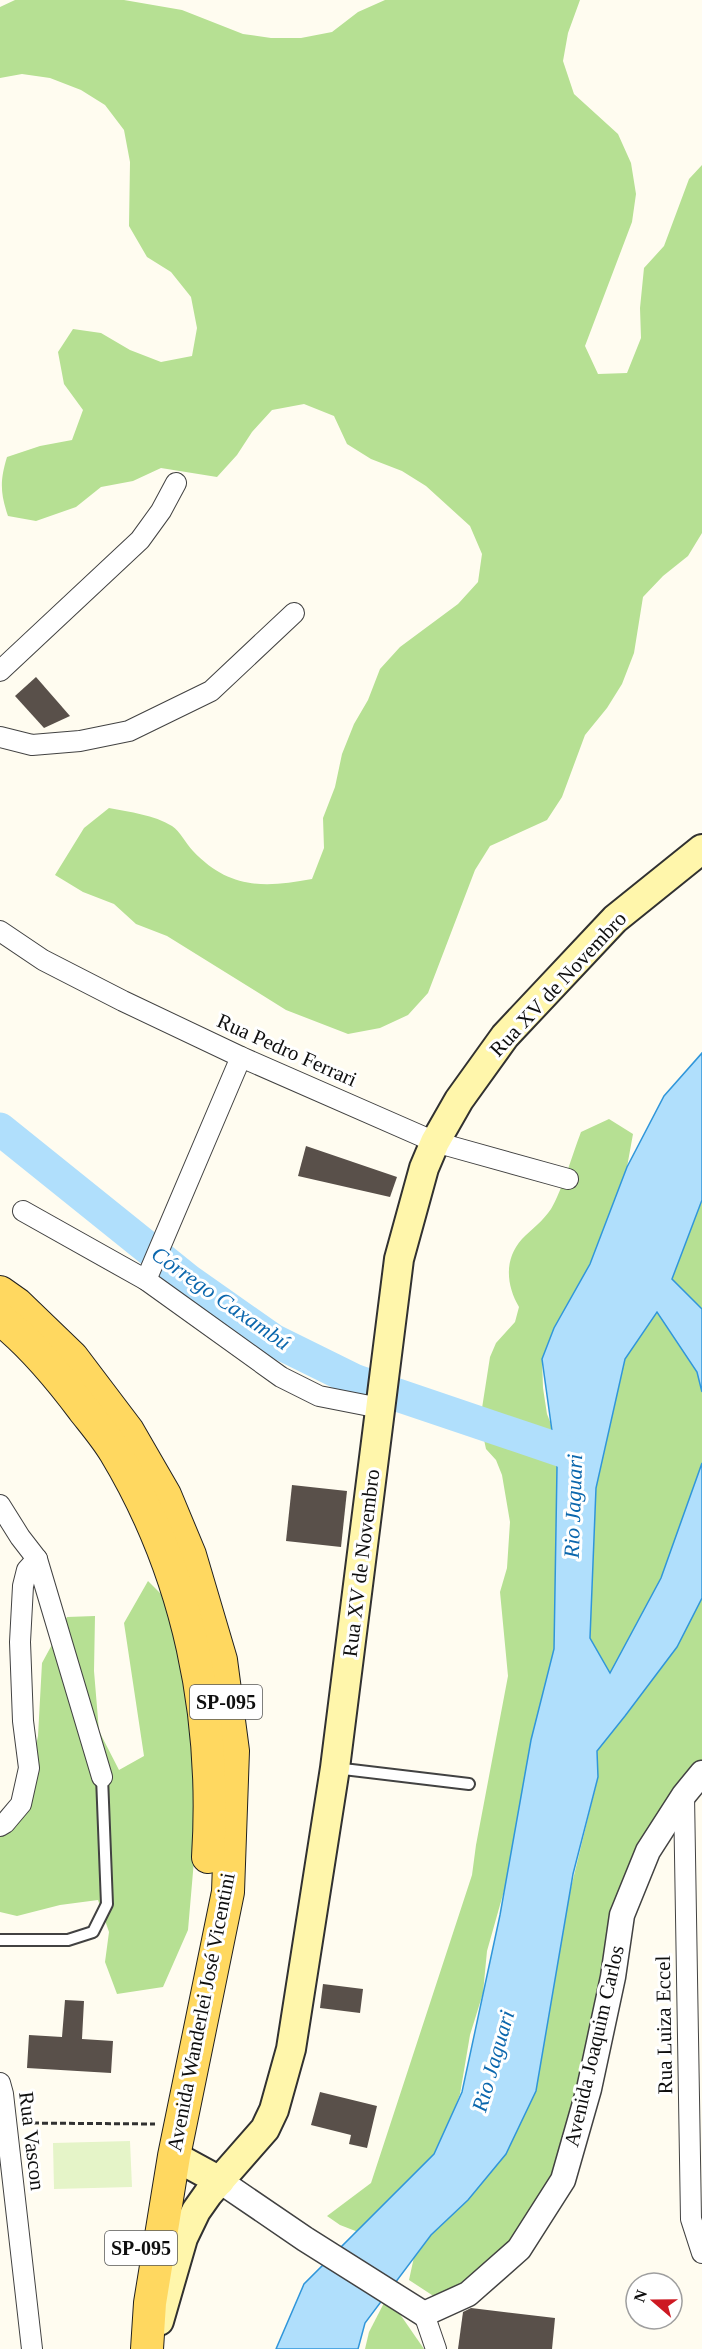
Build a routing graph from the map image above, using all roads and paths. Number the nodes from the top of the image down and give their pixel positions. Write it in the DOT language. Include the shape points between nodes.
graph roads {
  1 [pos="176,483"];
  2 [pos="294,613"];
  3 [pos="0,671"];
  4 [pos="0,737"];
  5 [pos="702,849"];
  6 [pos="0,931"];
  7 [pos="241,1057"];
  8 [pos="435,1142"];
  9 [pos="568,1179"];
  10 [pos="23,1211"];
  11 [pos="148,1274"];
  12 [pos="6,1305"];
  13 [pos="382,1397"];
  14 [pos="0,1505"];
  15 [pos="37,1558"];
  16 [pos="335,1768"];
  17 [pos="702,1773"];
  18 [pos="102,1777"];
  19 [pos="469,1784"];
  20 [pos="684,1795"];
  21 [pos="0,1826"];
  22 [pos="0,1940"];
  23 [pos="0,2083"];
  24 [pos="6,2123"];
  25 [pos="163,2142"];
  26 [pos="220,2181"];
  27 [pos="702,2253"];
  28 [pos="424,2314"];
  29 [pos="32,2349"];
  30 [pos="129,2349"];
  31 [pos="147,2349"];
  32 [pos="152,2349"];
  33 [pos="436,2349"];
  1 -- 3 [label="street" via="140,540"];
  2 -- 4 [label="street" via="211,691 129,731 32,745"];
  5 -- 8 [label="main road, Rua XV de Novembro" via="615,920 505,1036 459,1100"];
  6 -- 7 [label="street, Rua Pedro Ferrari" via="53,965"];
  7 -- 8 [label="street, Rua Pedro Ferrari"];
  7 -- 11 [label="street"];
  8 -- 9 [label="street, Rua Pedro Ferrari"];
  8 -- 13 [label="main road, Rua XV de Novembro" via="399,1259"];
  10 -- 11 [label="street"];
  11 -- 13 [label="street" via="281,1377 319,1396"];
  12 -- 25 [label="main road, SP-095" via="115,1451 166,1558 198,1663 208,1753 210,1830 205,1900"];
  13 -- 16 [label="main road, Rua XV de Novembro"];
  14 -- 15 [label="street"];
  15 -- 18 [label="street"];
  15 -- 21 [label="street" via="27,1570 23,1586 20,1642 29,1768 21,1804"];
  16 -- 19 [label="lane"];
  16 -- 26 [label="main road, Rua XV de Novembro" via="288,2060 265,2129"];
  17 -- 20 [label="street, Avenida Joaquim Carlos"];
  18 -- 22 [label="lane" via="107,1904 93,1932 68,1940"];
  20 -- 27 [label="street, Rua Luiza Eccel" via="691,2219"];
  20 -- 28 [label="street, Avenida Joaquim Carlos" via="648,1851 622,1916 589,2089 563,2180 519,2249 468,2294"];
  23 -- 24 [label="street, Rua Vascon"];
  24 -- 25 [label="path"];
  24 -- 29 [label="street, Rua Vascon"];
  25 -- 26 [label="main road"];
  25 -- 30 [label="main road, SP-095"];
  25 -- 31 [label="main road, Avenida Wanderlei José Vicentini / SP-095"];
  26 -- 28 [label="street"];
  26 -- 32 [label="main road, Rua XV de Novembro" via="196,2211 183,2238"];
  28 -- 33 [label="street"];
}
